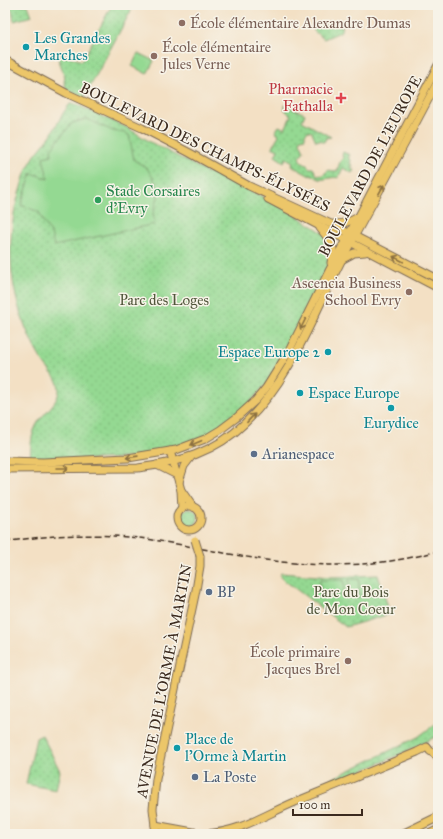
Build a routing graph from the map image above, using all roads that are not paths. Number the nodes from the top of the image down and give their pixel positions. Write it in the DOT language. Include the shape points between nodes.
graph roads {
  1 [pos="5,60"];
  2 [pos="438,65"];
  3 [pos="438,81"];
  4 [pos="66,94"];
  5 [pos="361,219"];
  6 [pos="331,224"];
  7 [pos="319,226"];
  8 [pos="350,238"];
  9 [pos="368,243"];
  10 [pos="370,254"];
  11 [pos="343,259"];
  12 [pos="329,271"];
  13 [pos="438,279"];
  14 [pos="438,288"];
  15 [pos="170,451"];
  16 [pos="191,457"];
  17 [pos="5,461"];
  18 [pos="173,462"];
  19 [pos="157,465"];
  20 [pos="5,469"];
  21 [pos="178,478"];
  22 [pos="181,490"];
  23 [pos="193,507"];
  24 [pos="182,509"];
  25 [pos="196,528"];
  26 [pos="189,530"];
  27 [pos="195,540"];
  28 [pos="425,748"];
  29 [pos="438,757"];
  30 [pos="438,763"];
  31 [pos="438,817"];
  32 [pos="155,825"];
  33 [pos="438,830"];
  34 [pos="156,834"];
  35 [pos="204,834"];
  36 [pos="403,834"];
  37 [pos="430,834"];
  1 -- 4 [label="main road, BOULEVARD DES CHAMPS-ÉLYSÉES"];
  2 -- 5 [label="main road, BOULEVARD DE L'EUROPE"];
  5 -- 3 [label="main road, BOULEVARD DE L'EUROPE, one-way"];
  4 -- 6 [label="main road, BOULEVARD DES CHAMPS-ÉLYSÉES" via="142,128 249,186"];
  4 -- 7 [label="main road, BOULEVARD DES CHAMPS-ÉLYSÉES" via="76,102 142,133"];
  5 -- 6 [label="main road"];
  5 -- 8 [label="main road, BOULEVARD DE L'EUROPE"];
  5 -- 9 [label="main road" via="362,230"];
  6 -- 8 [label="main road, BOULEVARD DES CHAMPS-ÉLYSÉES"];
  7 -- 8 [label="main road, BOULEVARD DES CHAMPS-ÉLYSÉES"];
  7 -- 12 [label="main road" via="328,236 333,249"];
  8 -- 9 [label="main road, BOULEVARD DES CHAMPS-ÉLYSÉES"];
  8 -- 10 [label="main road, BOULEVARD DES CHAMPS-ÉLYSÉES"];
  8 -- 11 [label="main road, BOULEVARD DE L'EUROPE"];
  8 -- 12 [label="main road, BOULEVARD DE L'EUROPE"];
  13 -- 9 [label="main road, BOULEVARD DES CHAMPS-ÉLYSÉES, one-way"];
  10 -- 11 [label="main road" via="354,253"];
  10 -- 14 [label="main road, BOULEVARD DES CHAMPS-ÉLYSÉES"];
  16 -- 11 [label="main road, BOULEVARD DE L'EUROPE, one-way" via="202,453 240,428 259,409 272,392 308,329"];
  12 -- 15 [label="main road, BOULEVARD DE L'EUROPE, one-way" via="289,351 256,400 220,430 192,445"];
  15 -- 17 [label="main road, BOULEVARD DE L'EUROPE, one-way" via="128,458"];
  15 -- 18 [label="main road"];
  16 -- 18 [label="main road, BOULEVARD DE L'EUROPE"];
  16 -- 21 [label="main road"];
  18 -- 19 [label="main road, BOULEVARD DE L'EUROPE"];
  18 -- 21 [label="main road"];
  20 -- 19 [label="main road, BOULEVARD DE L'EUROPE, one-way" via="138,468"];
  19 -- 21 [label="main road"];
  21 -- 22 [label="main road"];
  22 -- 23 [label="main road"];
  22 -- 24 [label="main road"];
  23 -- 24 [label="main road"];
  23 -- 25 [label="main road" via="200,514 200,522"];
  24 -- 26 [label="main road" via="177,522 182,528"];
  25 -- 26 [label="main road"];
  25 -- 27 [label="main road"];
  26 -- 27 [label="main road"];
  27 -- 32 [label="main road, AVENUE DE L'ORME À MARTIN, bridge" via="200,566 156,779 153,808"];
  28 -- 29 [label="main road"];
  28 -- 30 [label="main road"];
  28 -- 35 [label="main road" via="238,828"];
  31 -- 36 [label="highway"];
  32 -- 34 [label="main road, AVENUE DE L'ORME À MARTIN"];
  32 -- 35 [label="main road"];
  33 -- 37 [label="highway"];
}
